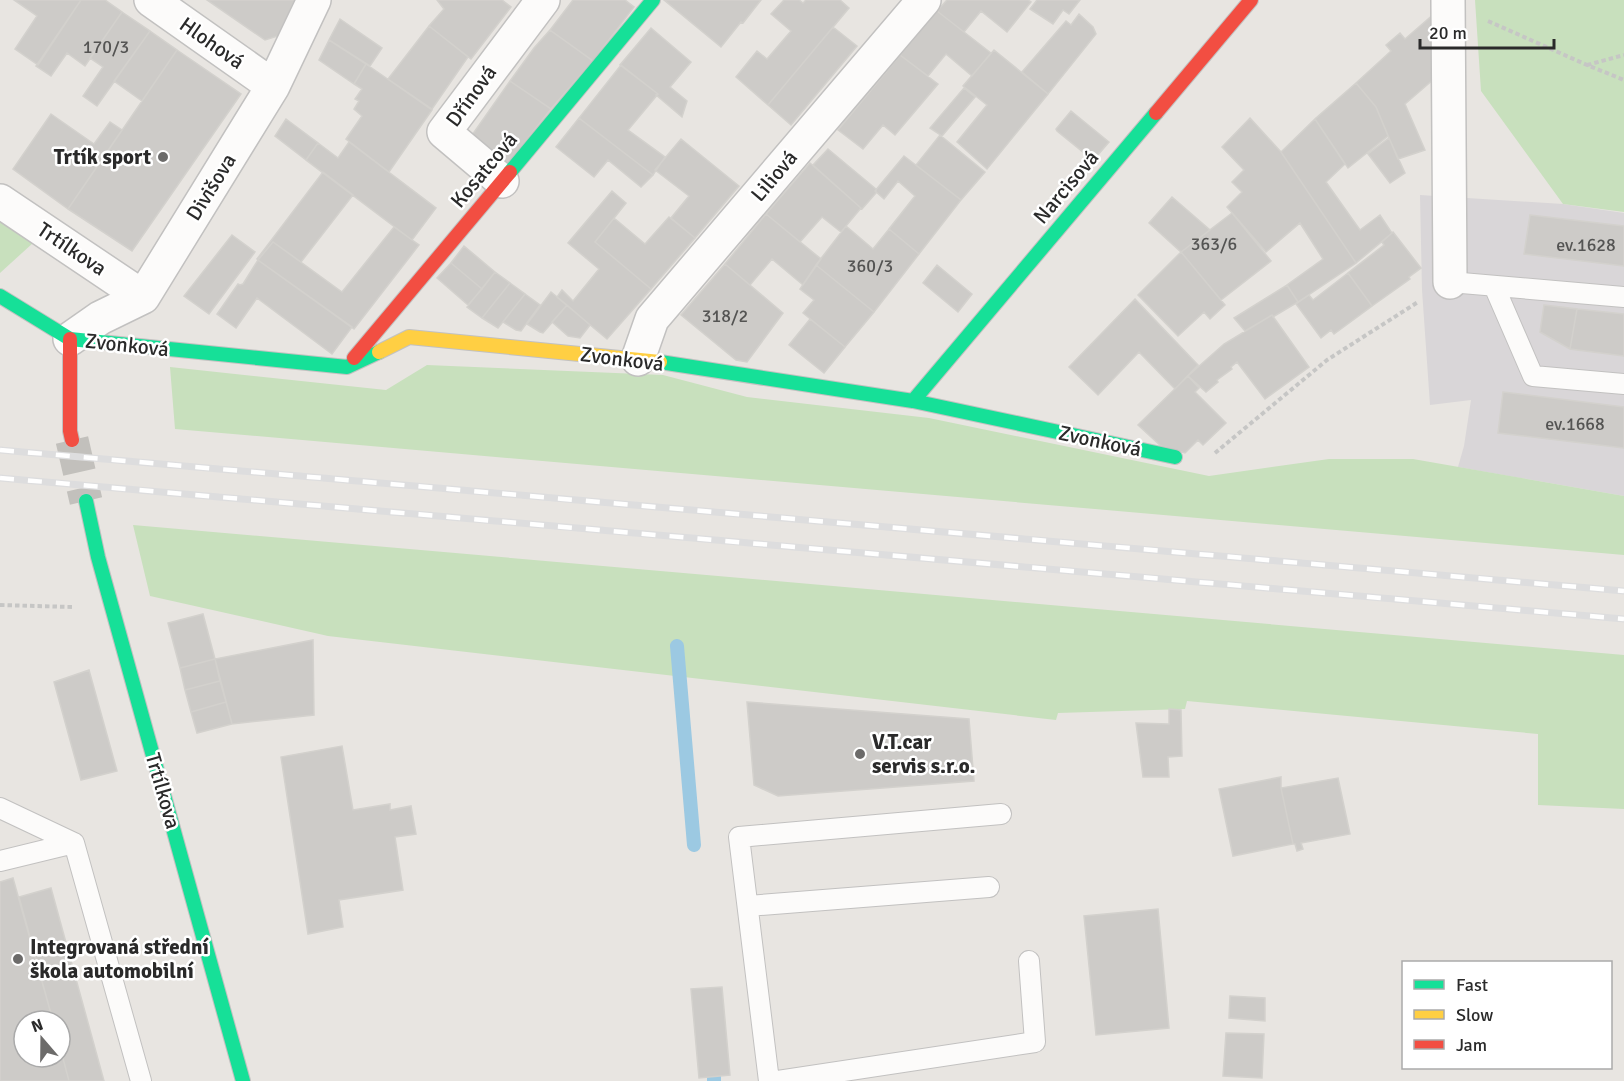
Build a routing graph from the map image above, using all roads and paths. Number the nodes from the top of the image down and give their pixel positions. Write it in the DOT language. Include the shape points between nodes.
graph roads {
  1 [pos="151,0"];
  2 [pos="314,0"];
  3 [pos="543,0"];
  4 [pos="653,0"];
  5 [pos="924,0"];
  6 [pos="1251,0"];
  7 [pos="1449,2"];
  8 [pos="1624,55"];
  9 [pos="1587,65"];
  10 [pos="1624,80"];
  11 [pos="273,86"];
  12 [pos="502,181"];
  13 [pos="0,201"];
  14 [pos="1450,282"];
  15 [pos="1494,286"];
  16 [pos="0,296"];
  17 [pos="143,297"];
  18 [pos="1624,297"];
  19 [pos="70,339"];
  20 [pos="638,359"];
  21 [pos="347,367"];
  22 [pos="1624,384"];
  23 [pos="913,401"];
  24 [pos="72,440"];
  25 [pos="1174,457"];
  26 [pos="1210,458"];
  27 [pos="86,501"];
  28 [pos="0,605"];
  29 [pos="82,608"];
  30 [pos="0,808"];
  31 [pos="1001,814"];
  32 [pos="74,843"];
  33 [pos="0,861"];
  34 [pos="989,887"];
  35 [pos="748,906"];
  36 [pos="1029,961"];
  37 [pos="141,1081"];
  38 [pos="243,1081"];
  39 [pos="769,1081"];
  40 [pos="778,1081"];
  1 -- 11 [label="street, Hlohová"];
  2 -- 11 [label="street, Divišova"];
  3 -- 12 [label="street, Dřínová" via="444,132"];
  4 -- 12 [label="street, Kosatcová"];
  5 -- 20 [label="street, Liliová" via="652,319"];
  6 -- 23 [label="street, Narcisová"];
  7 -- 9 [label="path"];
  7 -- 14 [label="street"];
  8 -- 9 [label="path"];
  9 -- 10 [label="path"];
  11 -- 17 [label="street, Divišova"];
  12 -- 21 [label="street, Kosatcová"];
  13 -- 17 [label="street, Trtílkova"];
  14 -- 15 [label="lane"];
  14 -- 26 [label="path" via="1327,360"];
  15 -- 18 [label="lane"];
  15 -- 22 [label="lane" via="1533,376"];
  16 -- 19 [label="street"];
  17 -- 19 [label="street" via="100,318"];
  19 -- 21 [label="street, Zvonková"];
  19 -- 24 [label="street"];
  20 -- 21 [label="street, Zvonková" via="409,337"];
  20 -- 23 [label="street, Zvonková"];
  23 -- 25 [label="street, Zvonková"];
  27 -- 38 [label="street, Trtílkova" via="98,557"];
  28 -- 29 [label="path"];
  30 -- 32 [label="lane"];
  31 -- 35 [label="lane" via="740,837"];
  32 -- 33 [label="lane"];
  32 -- 37 [label="lane"];
  34 -- 35 [label="lane"];
  35 -- 39 [label="lane"];
  36 -- 40 [label="lane" via="1035,1042"];
}
